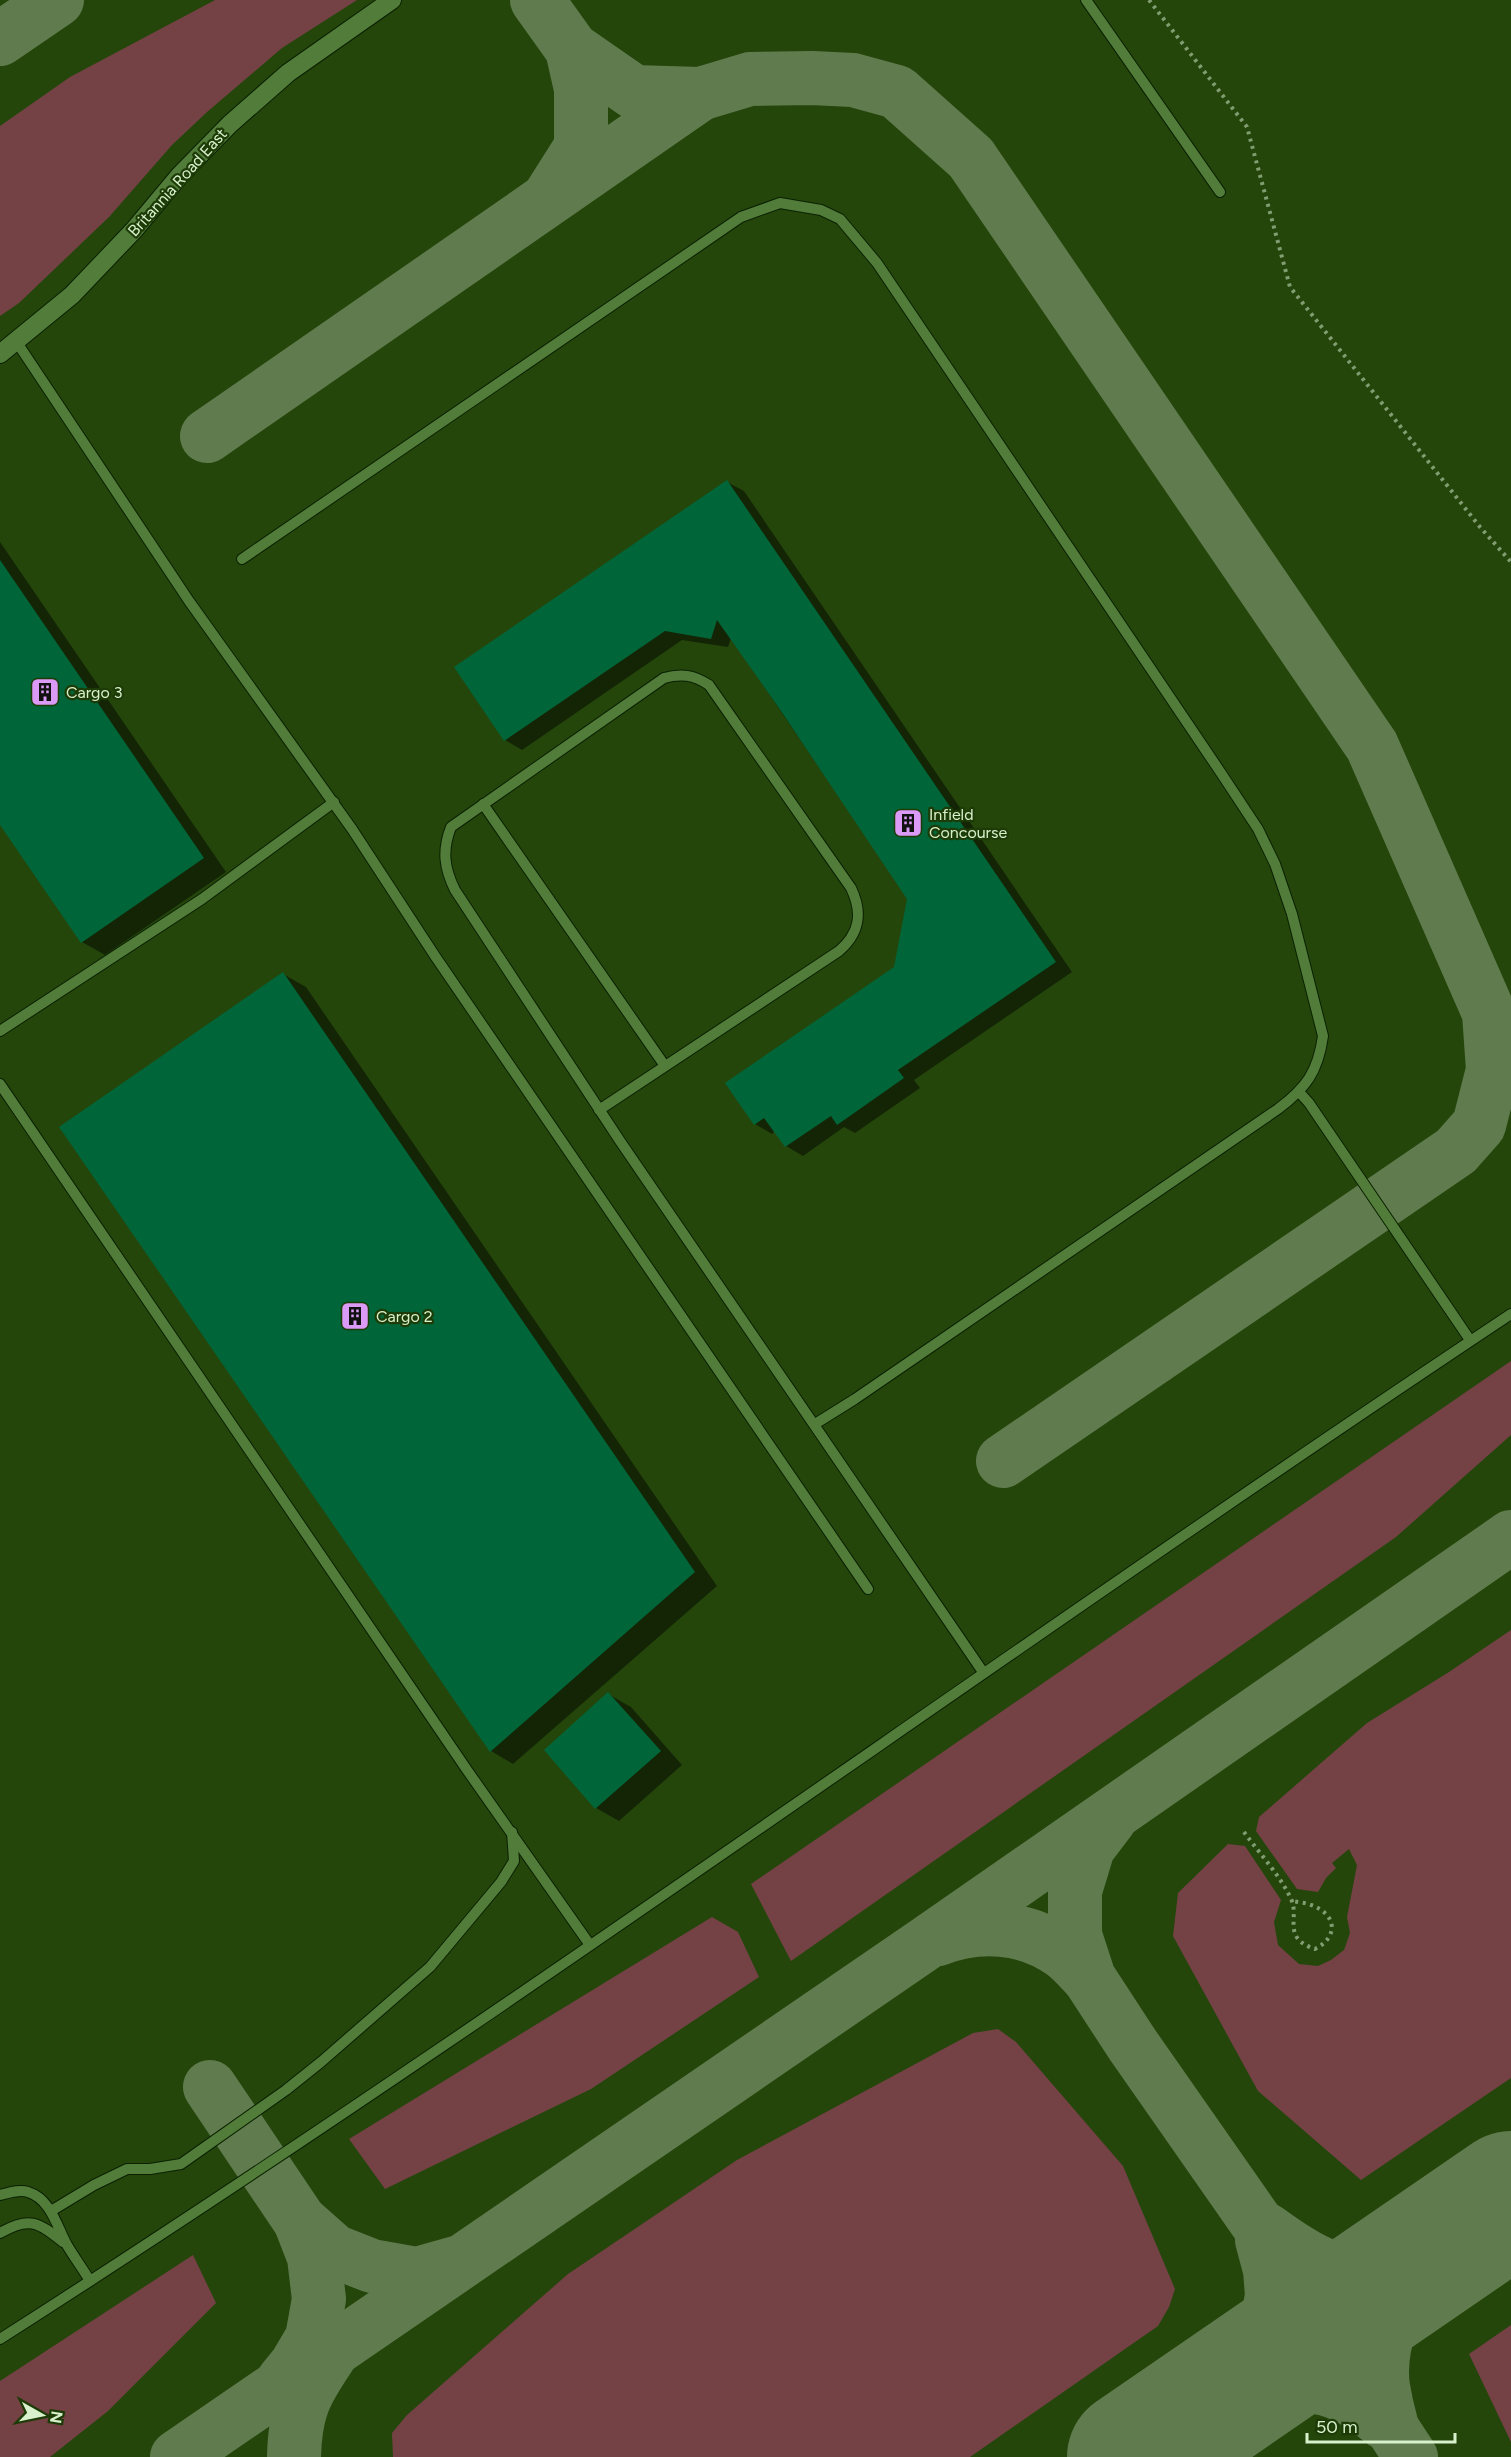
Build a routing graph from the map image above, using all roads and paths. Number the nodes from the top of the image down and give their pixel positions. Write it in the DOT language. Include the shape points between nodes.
graph roads {
  1 [pos="393,0"];
  2 [pos="1086,0"];
  3 [pos="1149,0"];
  4 [pos="1221,192"];
  5 [pos="16,341"];
  6 [pos="0,354"];
  7 [pos="242,559"];
  8 [pos="1511,562"];
  9 [pos="334,802"];
  10 [pos="483,804"];
  11 [pos="0,1031"];
  12 [pos="665,1066"];
  13 [pos="0,1084"];
  14 [pos="1300,1092"];
  15 [pos="600,1110"];
  16 [pos="1511,1314"];
  17 [pos="1470,1340"];
  18 [pos="815,1424"];
  19 [pos="868,1589"];
  20 [pos="983,1672"];
  21 [pos="512,1832"];
  22 [pos="1244,1832"];
  23 [pos="1292,1901"];
  24 [pos="590,1945"];
  25 [pos="0,2195"];
  26 [pos="51,2211"];
  27 [pos="0,2233"];
  28 [pos="67,2244"];
  29 [pos="90,2281"];
  30 [pos="0,2339"];
  1 -- 5 [label="street, Britannia Road East" via="288,73 230,124 72,295"];
  2 -- 4 [label="lane"];
  3 -- 8 [label="path" via="1247,127 1290,287"];
  5 -- 6 [label="street, Britannia Road East"];
  5 -- 9 [label="lane" via="196,610"];
  7 -- 14 [label="lane" via="741,218 780,203 821,210 840,219 877,263 1258,829 1292,914 1320,1016 1320,1055"];
  9 -- 11 [label="lane" via="202,899"];
  9 -- 19 [label="lane"];
  10 -- 12 [label="lane"];
  10 -- 12 [label="lane" via="664,678 687,675 709,685 851,888 860,915 850,942"];
  10 -- 15 [label="lane" via="451,827 445,842 448,875"];
  12 -- 15 [label="lane"];
  13 -- 21 [label="lane"];
  14 -- 17 [label="lane"];
  14 -- 18 [label="lane"];
  15 -- 18 [label="lane"];
  16 -- 17 [label="lane"];
  17 -- 20 [label="lane"];
  18 -- 20 [label="lane"];
  20 -- 24 [label="lane"];
  21 -- 24 [label="lane"];
  21 -- 26 [label="lane" via="514,1861 430,1967 286,2090 182,2164 127,2169"];
  22 -- 23 [label="path"];
  23 -- 23 [label="path" via="1293,1927 1304,1946 1315,1949 1330,1940 1329,1917 1311,1904"];
  24 -- 29 [label="lane" via="265,2168"];
  25 -- 26 [label="lane" via="28,2192"];
  26 -- 28 [label="lane"];
  27 -- 28 [label="lane" via="17,2223 33,2223"];
  28 -- 29 [label="lane"];
  29 -- 30 [label="lane"];
}
